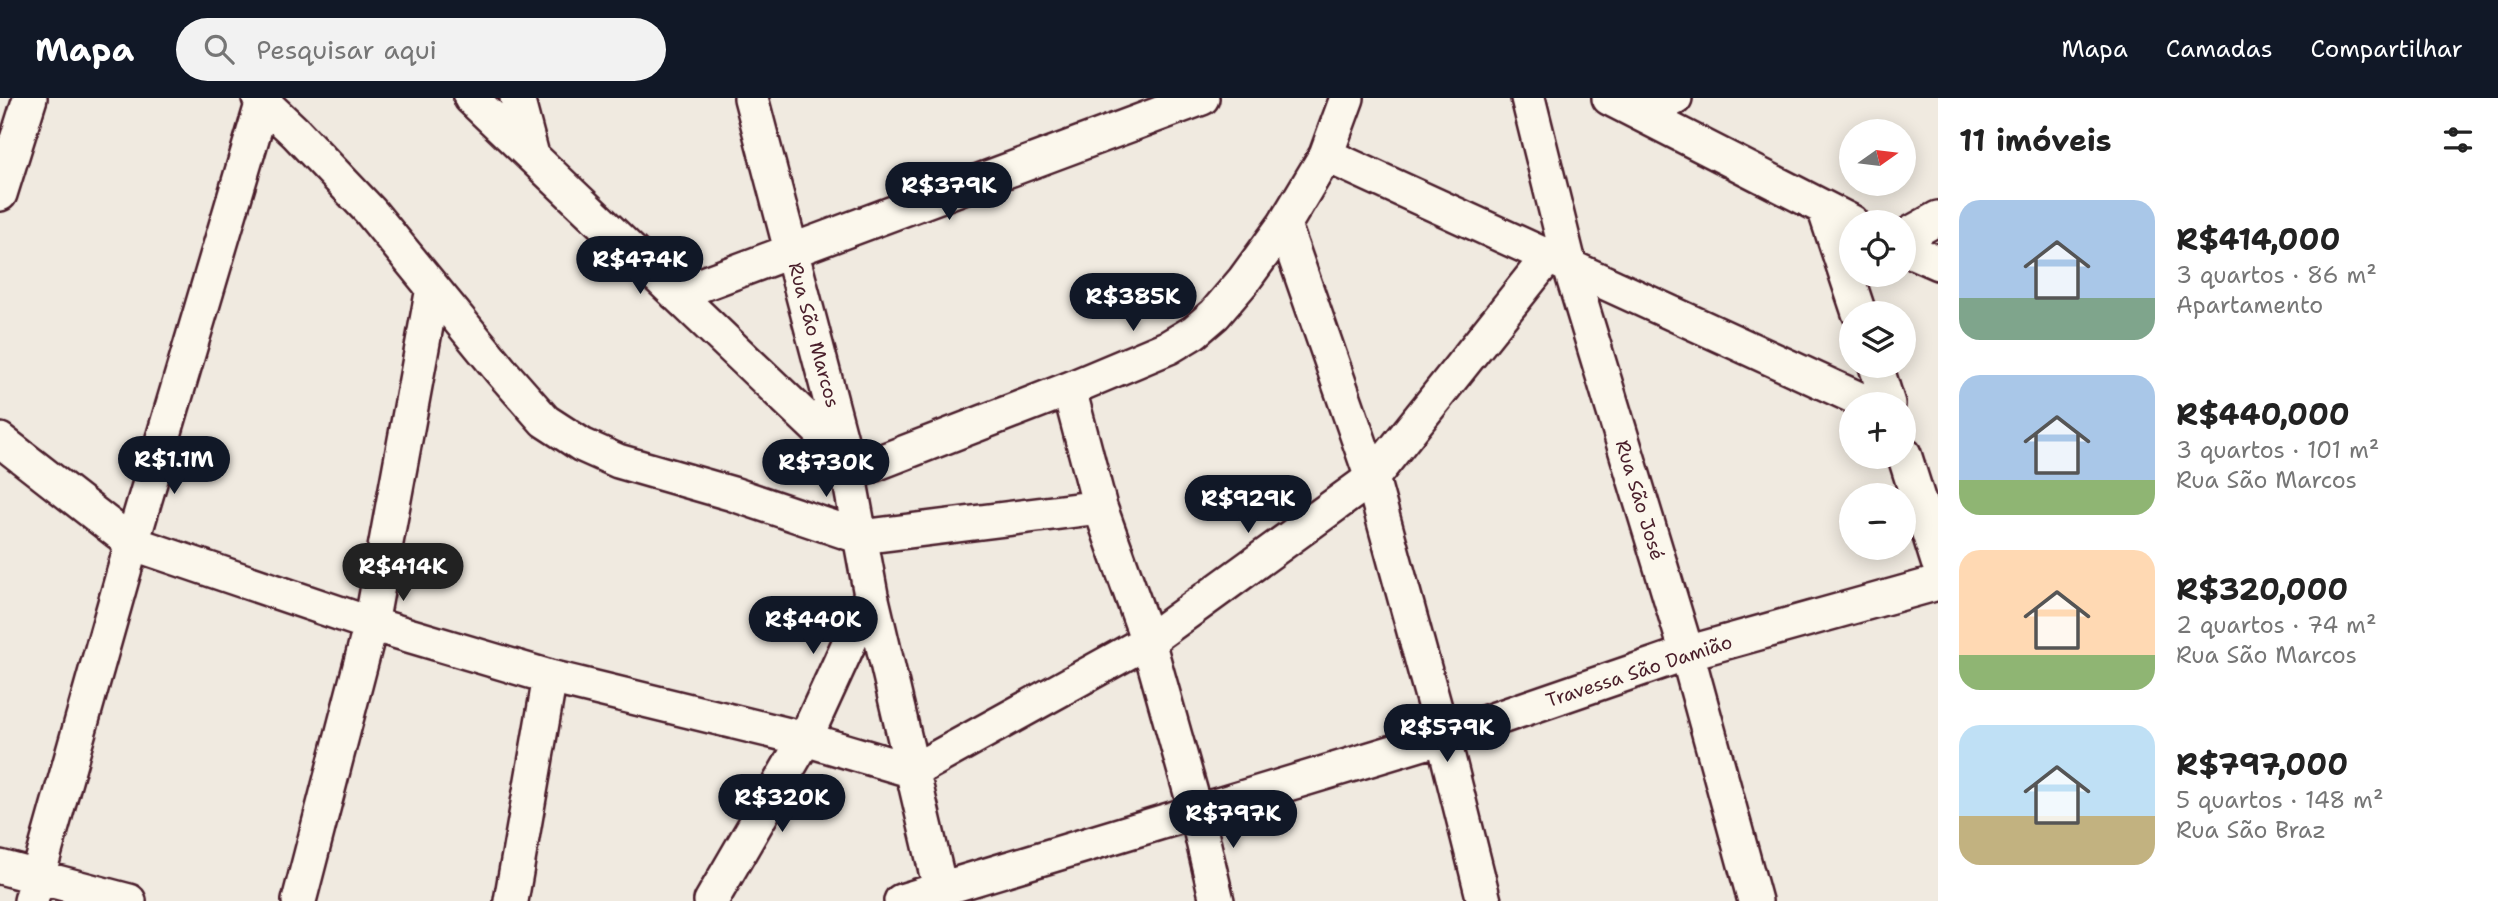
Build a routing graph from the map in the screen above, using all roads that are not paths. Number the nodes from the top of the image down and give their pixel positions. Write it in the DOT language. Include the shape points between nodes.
graph roads {
  1 [pos="30,98"];
  2 [pos="471,98"];
  3 [pos="517,98"];
  4 [pos="751,98"];
  5 [pos="1202,98"];
  6 [pos="1347,98"];
  7 [pos="1528,98"];
  8 [pos="1609,98"];
  9 [pos="1675,98"];
  10 [pos="261,100"];
  11 [pos="1643,114"];
  12 [pos="533,155"];
  13 [pos="1326,155"];
  14 [pos="0,194"];
  15 [pos="1838,215"];
  16 [pos="1938,218"];
  17 [pos="1284,225"];
  18 [pos="1916,230"];
  19 [pos="792,252"];
  20 [pos="1916,253"];
  21 [pos="1559,262"];
  22 [pos="1938,263"];
  23 [pos="433,288"];
  24 [pos="676,294"];
  25 [pos="1856,301"];
  26 [pos="1069,389"];
  27 [pos="1844,392"];
  28 [pos="0,440"];
  29 [pos="847,464"];
  30 [pos="1909,469"];
  31 [pos="1372,478"];
  32 [pos="1100,507"];
  33 [pos="861,537"];
  34 [pos="132,543"];
  35 [pos="1938,562"];
  36 [pos="1938,583"];
  37 [pos="871,595"];
  38 [pos="371,624"];
  39 [pos="1148,641"];
  40 [pos="1687,653"];
  41 [pos="550,677"];
  42 [pos="1443,737"];
  43 [pos="805,739"];
  44 [pos="913,771"];
  45 [pos="1196,811"];
  46 [pos="0,867"];
  47 [pos="34,889"];
  48 [pos="942,895"];
  49 [pos="129,901"];
  50 [pos="299,901"];
  51 [pos="511,901"];
  52 [pos="711,901"];
  53 [pos="901,901"];
  54 [pos="1217,901"];
  55 [pos="1484,901"];
  56 [pos="1755,901"];
  1 -- 14 [label="street"];
  2 -- 12 [label="street"];
  3 -- 12 [label="street"];
  4 -- 19 [label="street, Rua São Marcos"];
  5 -- 19 [label="street"];
  6 -- 13 [label="street"];
  7 -- 21 [label="street, Rua São José"];
  8 -- 11 [label="street"];
  9 -- 11 [label="street"];
  10 -- 23 [label="street" via="370,211"];
  10 -- 34 [label="street"];
  11 -- 15 [label="street"];
  12 -- 24 [label="street"];
  13 -- 17 [label="street"];
  13 -- 21 [label="street"];
  15 -- 25 [label="street"];
  16 -- 18 [label="street"];
  17 -- 26 [label="street" via="1244,280 1194,332"];
  17 -- 31 [label="street"];
  19 -- 24 [label="street"];
  19 -- 29 [label="street, Rua São Marcos"];
  20 -- 22 [label="street"];
  21 -- 27 [label="street"];
  21 -- 31 [label="street"];
  21 -- 40 [label="street, Rua São José"];
  23 -- 33 [label="street" via="545,421 582,446"];
  23 -- 38 [label="street"];
  24 -- 29 [label="street"];
  26 -- 29 [label="street"];
  26 -- 32 [label="street"];
  28 -- 34 [label="street"];
  29 -- 33 [label="street, Rua São Marcos"];
  30 -- 35 [label="street"];
  31 -- 39 [label="street"];
  31 -- 42 [label="street"];
  32 -- 33 [label="street"];
  32 -- 39 [label="street"];
  33 -- 37 [label="street, Rua São Marcos"];
  34 -- 38 [label="street"];
  34 -- 47 [label="street"];
  36 -- 40 [label="street, Travessa São Damião"];
  37 -- 43 [label="street"];
  37 -- 44 [label="street, Rua São Marcos"];
  38 -- 41 [label="street"];
  38 -- 50 [label="street"];
  39 -- 44 [label="street"];
  39 -- 45 [label="street"];
  40 -- 42 [label="street, Travessa São Damião"];
  40 -- 56 [label="street, Rua São José"];
  41 -- 43 [label="street"];
  41 -- 51 [label="street"];
  42 -- 45 [label="street, Travessa São Damião"];
  42 -- 55 [label="street"];
  43 -- 44 [label="street"];
  43 -- 52 [label="street"];
  44 -- 48 [label="street, Rua São Marcos"];
  45 -- 48 [label="street, Travessa São Damião"];
  45 -- 54 [label="street"];
  46 -- 47 [label="street"];
  47 -- 49 [label="street"];
  48 -- 53 [label="street, Travessa São Damião"];
}
